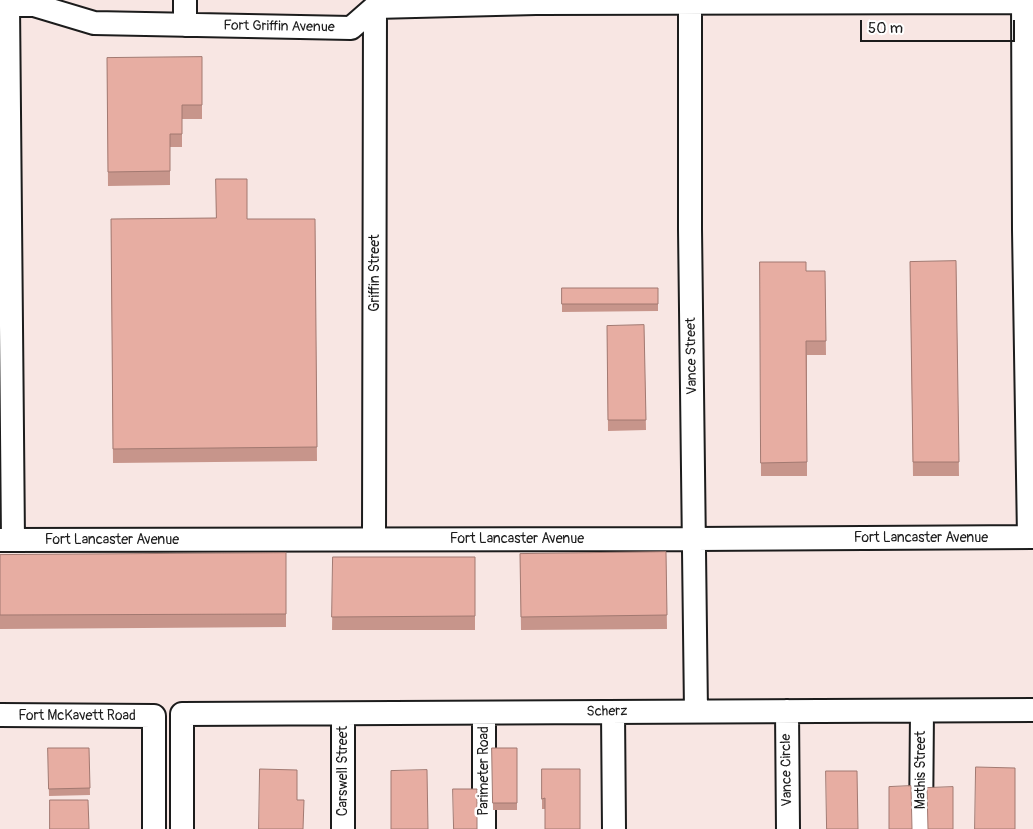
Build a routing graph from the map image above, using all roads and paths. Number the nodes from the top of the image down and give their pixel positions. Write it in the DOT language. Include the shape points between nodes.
graph roads {
  1 [pos="185,0"];
  2 [pos="690,2"];
  3 [pos="1028,2"];
  4 [pos="435,3"];
  5 [pos="4,5"];
  6 [pos="375,7"];
  7 [pos="185,25"];
  8 [pos="1031,537"];
  9 [pos="374,538"];
  10 [pos="695,539"];
  11 [pos="7,540"];
  12 [pos="1033,710"];
  13 [pos="696,711"];
  14 [pos="787,711"];
  15 [pos="922,711"];
  16 [pos="613,712"];
  17 [pos="484,713"];
  18 [pos="343,714"];
  19 [pos="0,715"];
  20 [pos="154,829"];
  21 [pos="182,829"];
  22 [pos="343,829"];
  23 [pos="484,829"];
  24 [pos="614,829"];
  25 [pos="788,829"];
  26 [pos="921,829"];
  1 -- 7 [label="street"];
  2 -- 3 [label="street"];
  2 -- 4 [label="street"];
  2 -- 10 [label="street, Vance Street"];
  3 -- 8 [label="street" via="1024,230"];
  4 -- 6 [label="street"];
  5 -- 7 [label="street, Fort Griffin Avenue" via="34,5 94,23"];
  5 -- 11 [label="street"];
  6 -- 7 [label="street, Fort Griffin Avenue" via="351,28"];
  6 -- 9 [label="street, Griffin Street"];
  8 -- 10 [label="street, Fort Lancaster Avenue"];
  9 -- 10 [label="street, Fort Lancaster Avenue"];
  9 -- 11 [label="street, Fort Lancaster Avenue"];
  10 -- 13 [label="street, Vance Street"];
  12 -- 15 [label="street, Scherz"];
  13 -- 14 [label="street, Scherz"];
  13 -- 16 [label="street, Scherz"];
  14 -- 15 [label="street, Scherz"];
  14 -- 25 [label="street, Vance Circle"];
  15 -- 26 [label="street, Mathis Street"];
  16 -- 17 [label="street, Scherz"];
  16 -- 24 [label="street"];
  17 -- 18 [label="street, Scherz"];
  17 -- 23 [label="street, Parimeter Road"];
  18 -- 21 [label="street, Scherz" via="182,714"];
  18 -- 22 [label="street, Carswell Street"];
  19 -- 20 [label="street, Fort McKavett Road" via="154,716"];
}
